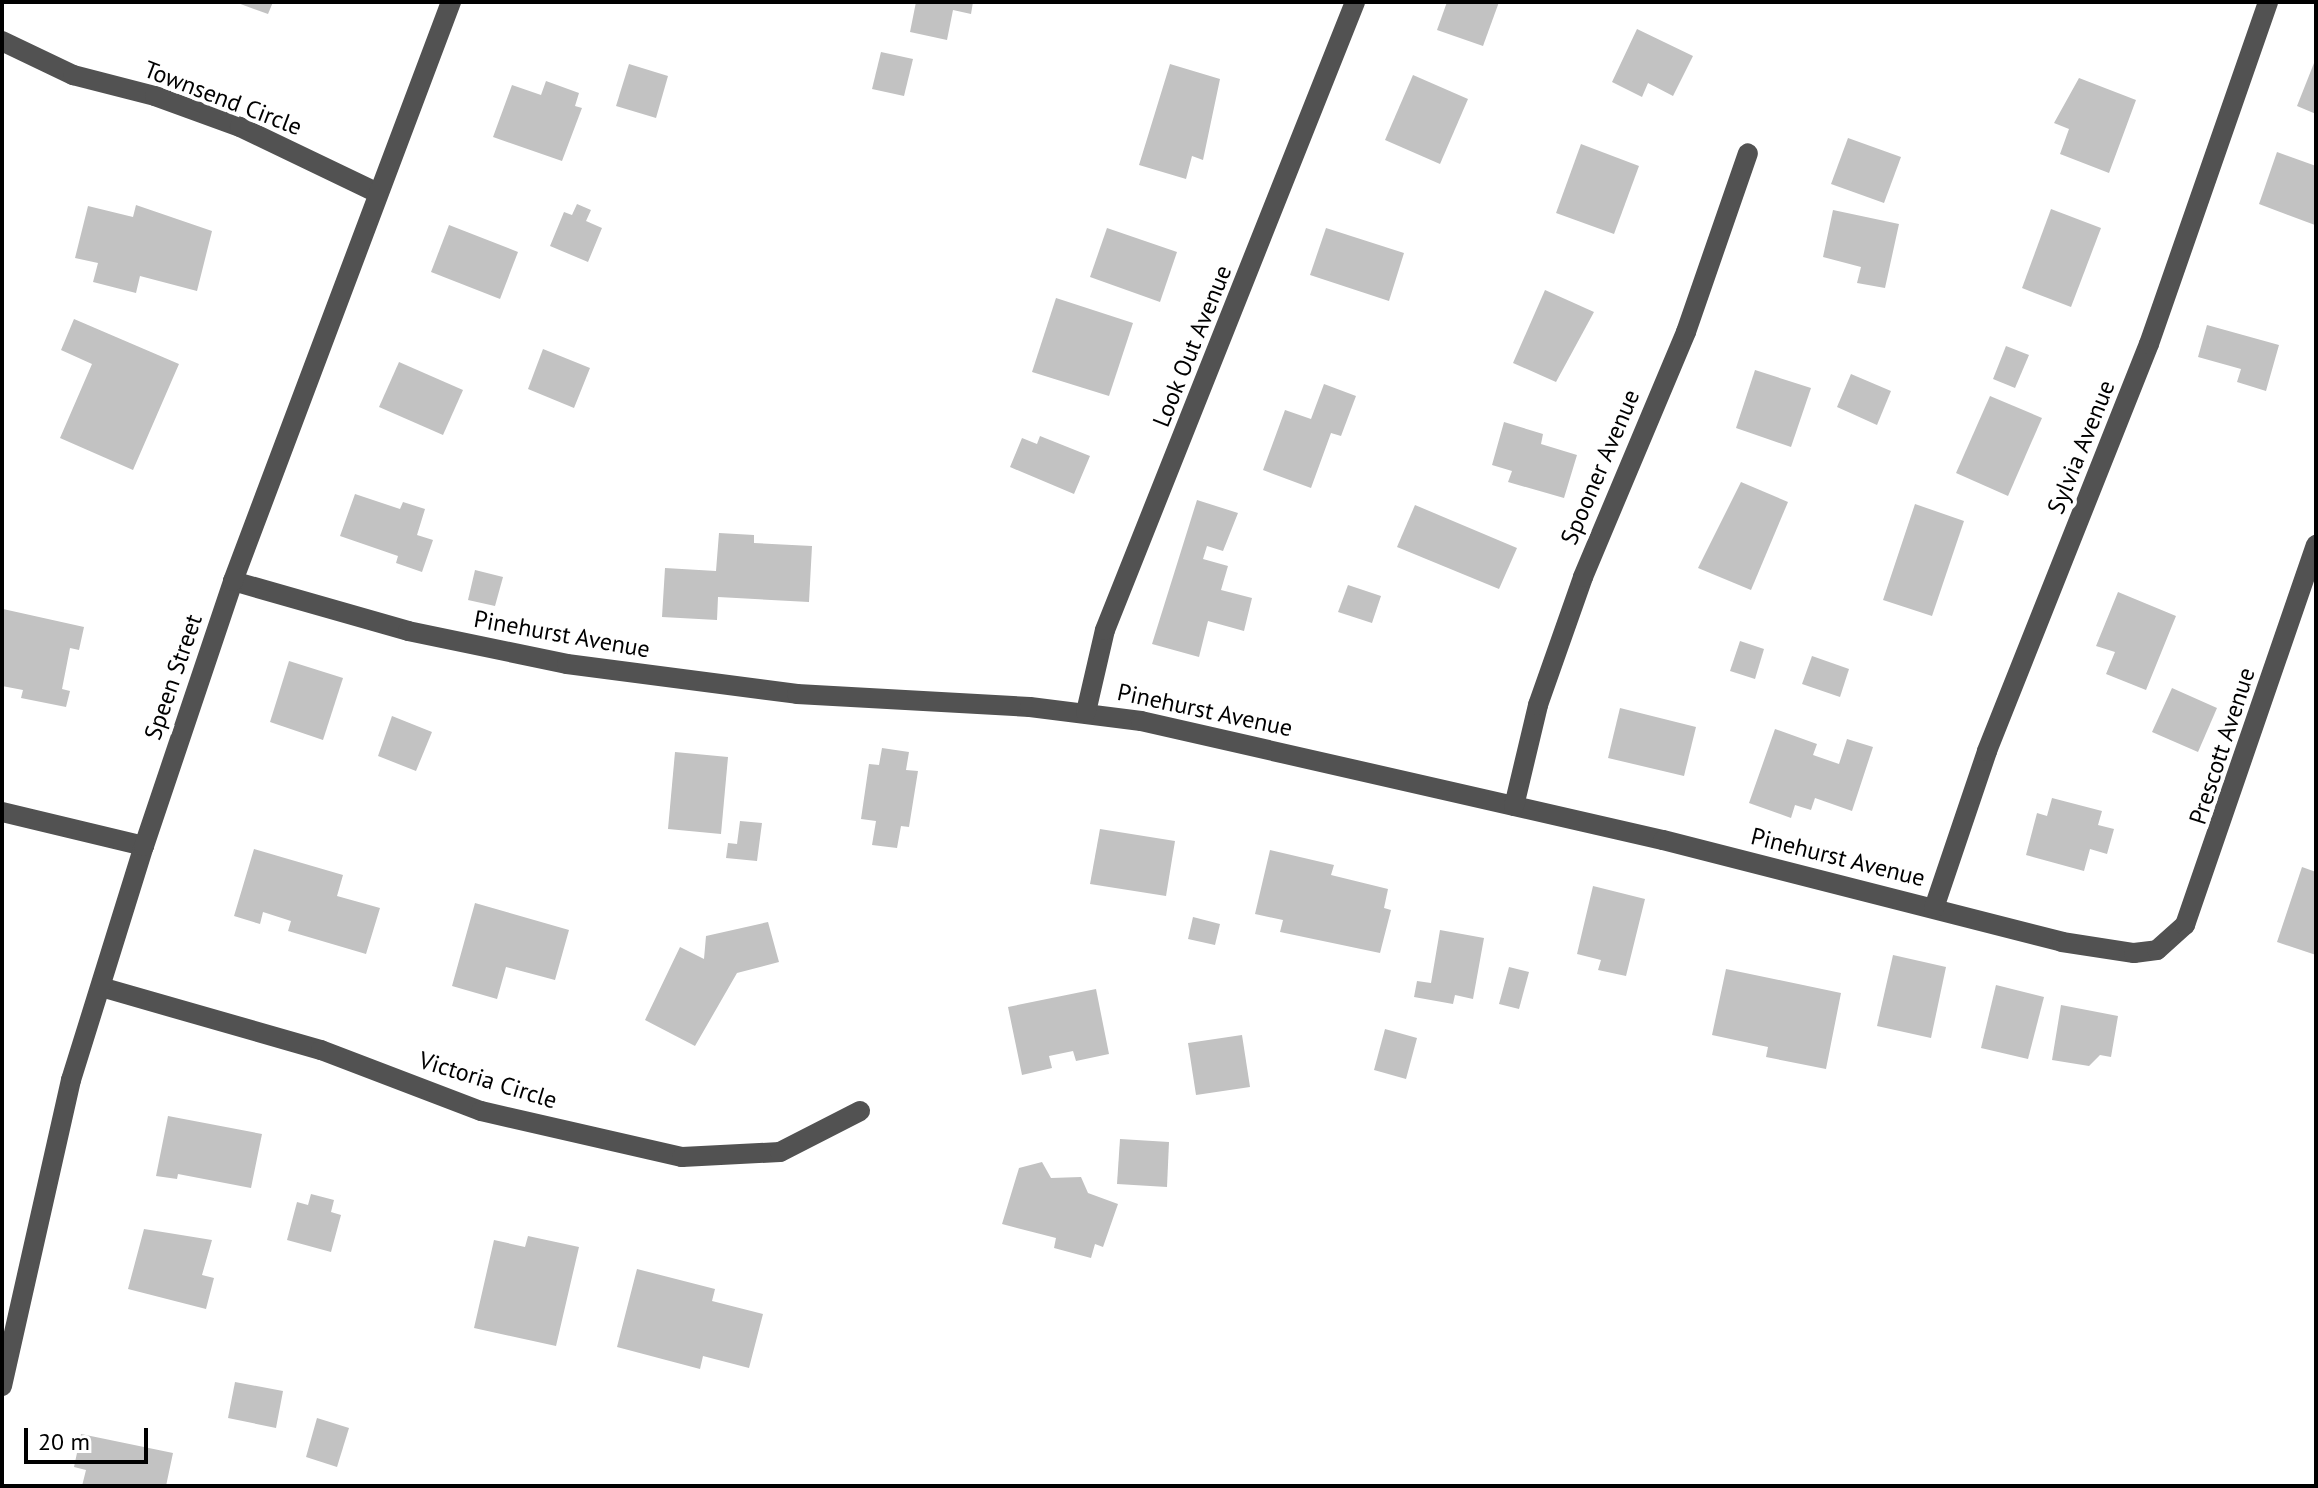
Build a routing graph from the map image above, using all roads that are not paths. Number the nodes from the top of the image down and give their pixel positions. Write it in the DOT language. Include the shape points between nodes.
graph roads {
  1 [pos="451,2"];
  2 [pos="1355,2"];
  3 [pos="2268,2"];
  4 [pos="2,41"];
  5 [pos="1748,153"];
  6 [pos="378,193"];
  7 [pos="2316,545"];
  8 [pos="233,581"];
  9 [pos="1086,712"];
  10 [pos="1514,806"];
  11 [pos="2,812"];
  12 [pos="144,846"];
  13 [pos="1934,908"];
  14 [pos="2157,950"];
  15 [pos="101,987"];
  16 [pos="860,1111"];
  17 [pos="2,1386"];
  1 -- 6 [label="street, Speen Street"];
  2 -- 9 [label="street, Look Out Avenue" via="1105,630"];
  3 -- 13 [label="street, Sylvia Avenue" via="2143,359 1992,736"];
  4 -- 6 [label="street, Townsend Circle" via="73,75 155,96 240,127"];
  5 -- 10 [label="street, Spooner Avenue" via="1686,332 1588,562 1538,705"];
  6 -- 8 [label="street, Speen Street"];
  7 -- 14 [label="street, Prescott Avenue" via="2200,889 2185,925"];
  8 -- 9 [label="street, Pinehurst Avenue" via="307,606 567,664 797,694"];
  8 -- 12 [label="street, Speen Street"];
  9 -- 10 [label="street, Pinehurst Avenue"];
  10 -- 13 [label="street, Pinehurst Avenue"];
  11 -- 12 [label="street"];
  12 -- 15 [label="street, Speen Street"];
  13 -- 14 [label="street, Pinehurst Avenue" via="2101,950"];
  15 -- 16 [label="street, Victoria Circle" via="321,1050 481,1111 682,1157 780,1152"];
  15 -- 17 [label="street, Speen Street" via="48,1168"];
}
